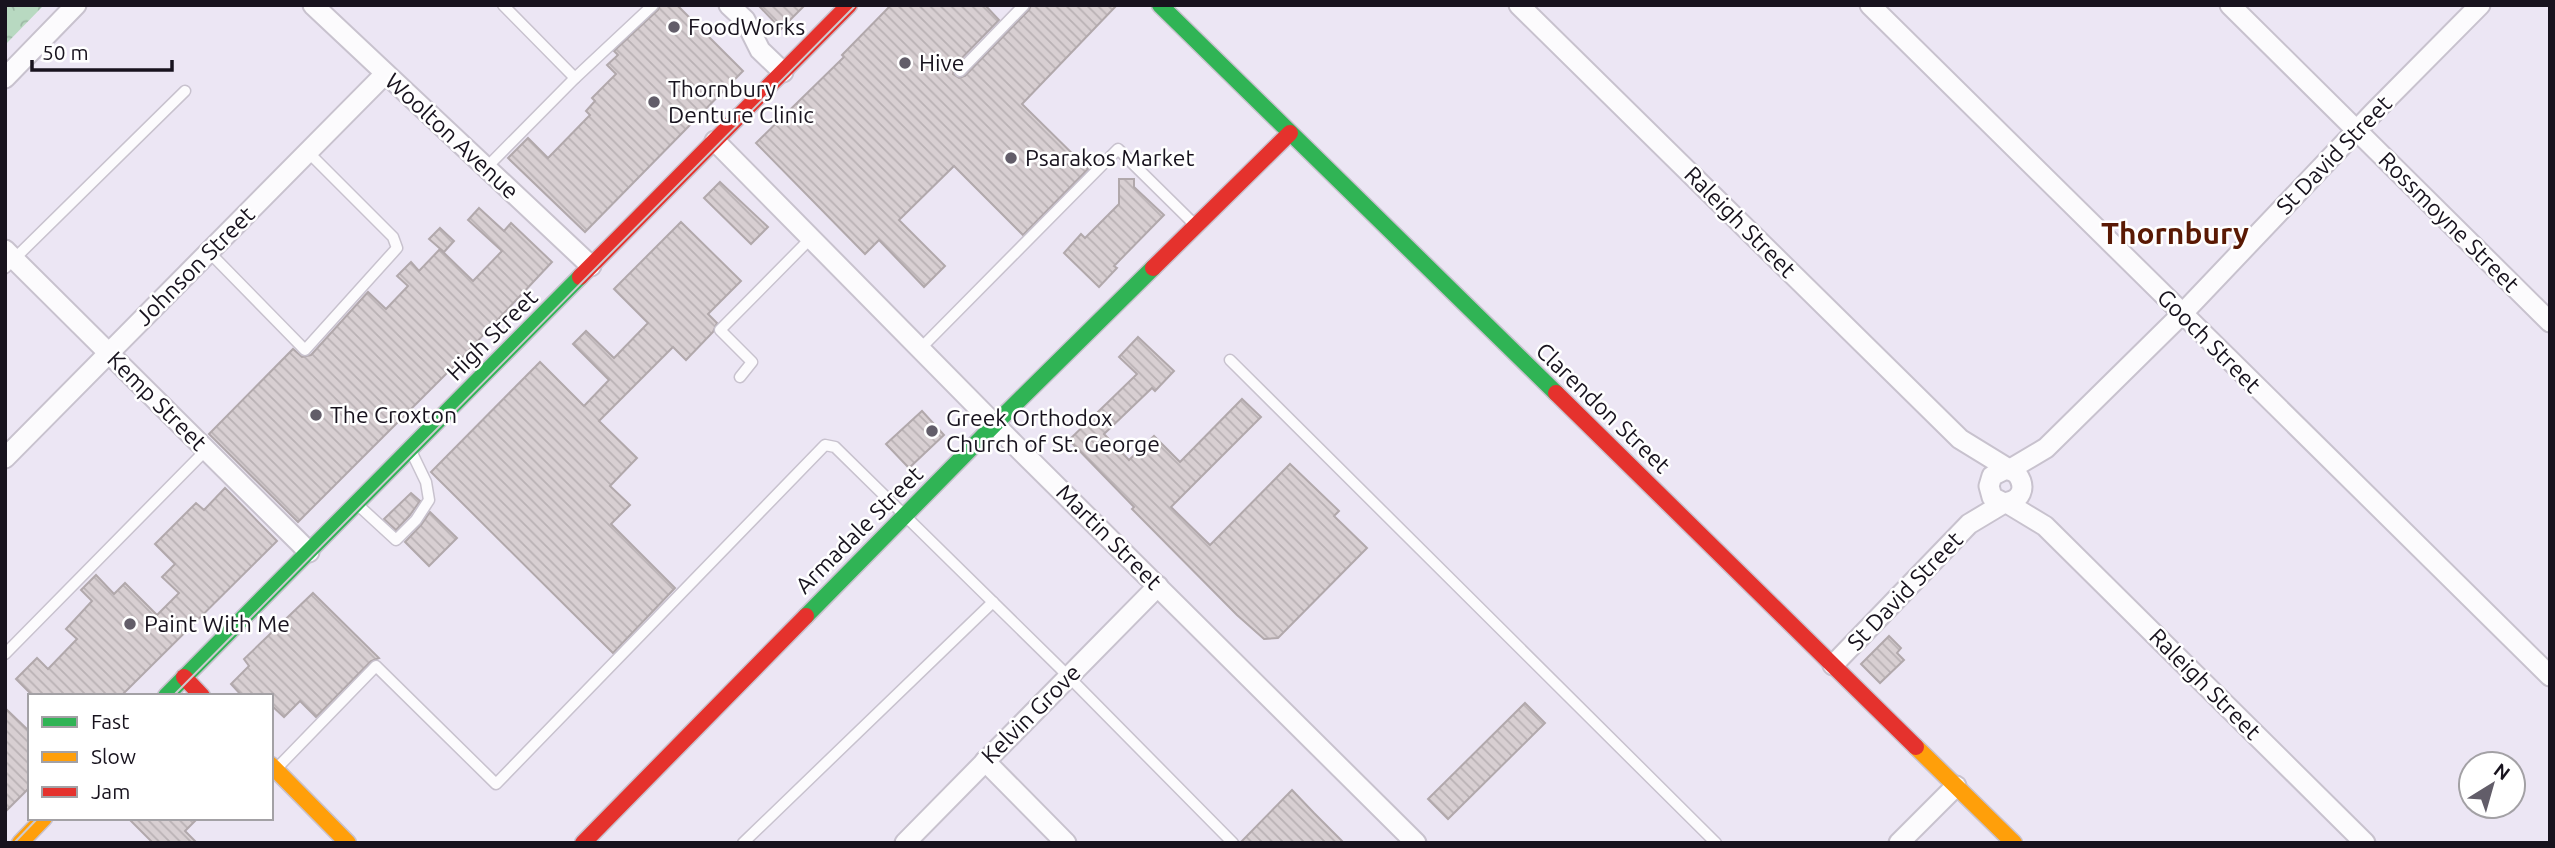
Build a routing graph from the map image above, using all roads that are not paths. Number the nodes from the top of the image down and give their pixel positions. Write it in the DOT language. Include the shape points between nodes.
graph roads {
  1 [pos="76,5"];
  2 [pos="313,5"];
  3 [pos="503,5"];
  4 [pos="653,5"];
  5 [pos="729,5"];
  6 [pos="849,5"];
  7 [pos="1024,5"];
  8 [pos="1160,5"];
  9 [pos="1519,5"];
  10 [pos="1870,5"];
  11 [pos="2230,5"];
  12 [pos="2480,5"];
  13 [pos="960,71"];
  14 [pos="783,72"];
  15 [pos="385,74"];
  16 [pos="5,78"];
  17 [pos="575,78"];
  18 [pos="185,91"];
  19 [pos="2356,131"];
  20 [pos="1290,132"];
  21 [pos="715,141"];
  22 [pos="308,152"];
  23 [pos="486,169"];
  24 [pos="1196,226"];
  25 [pos="811,237"];
  26 [pos="209,252"];
  27 [pos="8,259"];
  28 [pos="591,267"];
  29 [pos="2182,314"];
  30 [pos="2550,321"];
  31 [pos="920,349"];
  32 [pos="109,353"];
  33 [pos="1230,360"];
  34 [pos="740,377"];
  35 [pos="995,425"];
  36 [pos="1960,439"];
  37 [pos="206,450"];
  38 [pos="410,450"];
  39 [pos="2039,454"];
  40 [pos="5,458"];
  41 [pos="2008,469"];
  42 [pos="1989,487"];
  43 [pos="2023,487"];
  44 [pos="2006,503"];
  45 [pos="357,504"];
  46 [pos="906,515"];
  47 [pos="1977,517"];
  48 [pos="2045,526"];
  49 [pos="309,552"];
  50 [pos="1158,586"];
  51 [pos="993,602"];
  52 [pos="5,654"];
  53 [pos="1833,665"];
  54 [pos="2550,676"];
  55 [pos="184,677"];
  56 [pos="1069,677"];
  57 [pos="168,694"];
  58 [pos="200,694"];
  59 [pos="985,761"];
  60 [pos="273,768"];
  61 [pos="1956,786"];
  62 [pos="42,820"];
  63 [pos="20,843"];
  64 [pos="348,843"];
  65 [pos="583,843"];
  66 [pos="743,843"];
  67 [pos="905,843"];
  68 [pos="1066,843"];
  69 [pos="1233,843"];
  70 [pos="1416,843"];
  71 [pos="1716,843"];
  72 [pos="1899,843"];
  73 [pos="2014,843"];
  74 [pos="2365,843"];
  1 -- 16 [label="street"];
  2 -- 15 [label="street, Woolton Avenue"];
  3 -- 17 [label="lane"];
  4 -- 17 [label="lane"];
  5 -- 14 [label="street" via="745,20 760,50"];
  6 -- 14 [label="street, High Street"];
  7 -- 13 [label="lane"];
  8 -- 20 [label="street, Clarendon Street"];
  9 -- 36 [label="street, Raleigh Street"];
  10 -- 29 [label="street, Gooch Street"];
  11 -- 19 [label="street, Rossmoyne Street"];
  12 -- 19 [label="street, St David Street"];
  14 -- 21 [label="street, High Street"];
  15 -- 22 [label="street, Johnson Street"];
  15 -- 23 [label="street, Woolton Avenue"];
  17 -- 23 [label="lane"];
  18 -- 27 [label="lane"];
  19 -- 29 [label="street, St David Street"];
  19 -- 30 [label="street, Rossmoyne Street"];
  20 -- 24 [label="street, Armadale Street"];
  20 -- 53 [label="street, Clarendon Street"];
  21 -- 25 [label="street, Martin Street"];
  21 -- 28 [label="street, High Street"];
  22 -- 26 [label="street, Johnson Street"];
  22 -- 26 [label="lane" via="393,237 397,248 305,350"];
  23 -- 28 [label="street, Woolton Avenue"];
  24 -- 31 [label="lane" via="1118,149"];
  24 -- 35 [label="street, Armadale Street"];
  25 -- 31 [label="street, Martin Street"];
  25 -- 34 [label="lane" via="720,330 752,362"];
  26 -- 32 [label="street, Johnson Street"];
  27 -- 32 [label="street, Kemp Street"];
  28 -- 38 [label="street, High Street"];
  29 -- 39 [label="street, St David Street"];
  29 -- 54 [label="street, Gooch Street"];
  31 -- 35 [label="street, Martin Street"];
  32 -- 37 [label="street, Kemp Street"];
  32 -- 40 [label="street, Johnson Street"];
  33 -- 71 [label="lane"];
  35 -- 46 [label="street, Armadale Street"];
  35 -- 50 [label="street, Martin Street"];
  36 -- 41 [label="street, Raleigh Street"];
  36 -- 42 [label="street, Raleigh Street"];
  37 -- 49 [label="street, Kemp Street"];
  37 -- 52 [label="lane"];
  38 -- 45 [label="street, High Street"];
  38 -- 45 [label="lane" via="426,482 429,500 416,520 396,540"];
  39 -- 41 [label="street, St David Street"];
  39 -- 43 [label="street, St David Street"];
  41 -- 42 [label="street" via="1992,476"];
  41 -- 43 [label="street" via="2020,477"];
  42 -- 44 [label="street" via="1992,497"];
  42 -- 47 [label="street, St David Street"];
  43 -- 44 [label="street" via="2019,497"];
  43 -- 48 [label="street, Raleigh Street"];
  44 -- 47 [label="street, St David Street"];
  44 -- 48 [label="street, Raleigh Street"];
  45 -- 49 [label="street, High Street"];
  46 -- 51 [label="lane"];
  46 -- 60 [label="lane" via="835,447 825,445 496,784 376,666"];
  46 -- 65 [label="street, Armadale Street"];
  47 -- 53 [label="street, St David Street"];
  48 -- 74 [label="street, Raleigh Street"];
  49 -- 55 [label="street, High Street"];
  50 -- 56 [label="street, Kelvin Grove"];
  50 -- 70 [label="street, Martin Street"];
  51 -- 56 [label="lane"];
  51 -- 66 [label="lane"];
  53 -- 61 [label="street, Clarendon Street"];
  55 -- 57 [label="street, High Street"];
  55 -- 58 [label="street"];
  56 -- 59 [label="street, Kelvin Grove"];
  56 -- 69 [label="lane"];
  59 -- 67 [label="street, Kelvin Grove"];
  59 -- 68 [label="street"];
  60 -- 64 [label="street"];
  61 -- 72 [label="street"];
  61 -- 73 [label="street, Clarendon Street"];
  62 -- 63 [label="street"];
}
